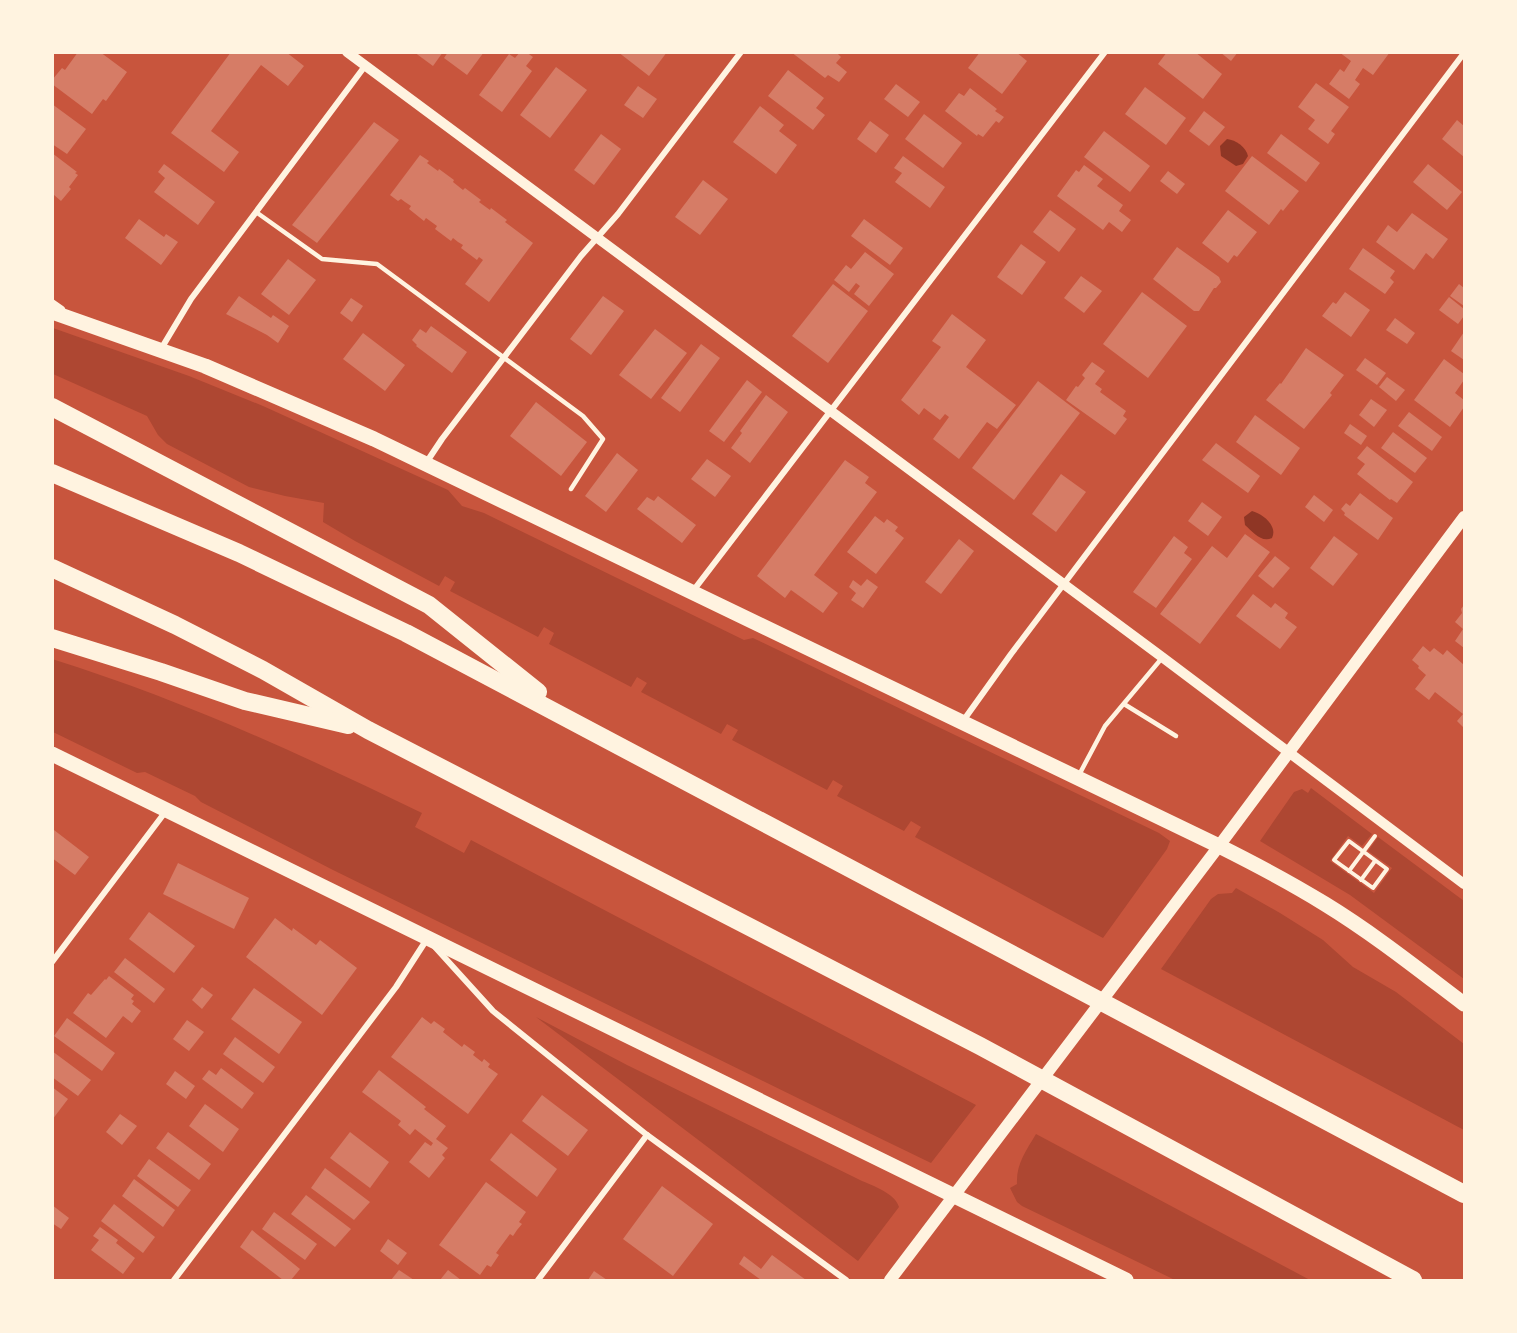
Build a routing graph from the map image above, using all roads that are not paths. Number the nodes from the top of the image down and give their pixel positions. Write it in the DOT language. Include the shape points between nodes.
graph roads {
  1 [pos="347,52"];
  2 [pos="741,52"];
  3 [pos="1106,52"];
  4 [pos="1464,53"];
  5 [pos="365,66"];
  6 [pos="256,212"];
  7 [pos="597,238"];
  8 [pos="52,302"];
  9 [pos="52,312"];
  10 [pos="77,320"];
  11 [pos="161,350"];
  12 [pos="503,357"];
  13 [pos="52,407"];
  14 [pos="830,411"];
  15 [pos="426,463"];
  16 [pos="52,473"];
  17 [pos="571,489"];
  18 [pos="1464,517"];
  19 [pos="52,568"];
  20 [pos="1064,585"];
  21 [pos="692,592"];
  22 [pos="52,638"];
  23 [pos="1162,657"];
  24 [pos="1124,704"];
  25 [pos="574,722"];
  26 [pos="962,722"];
  27 [pos="368,730"];
  28 [pos="1176,736"];
  29 [pos="1289,752"];
  30 [pos="52,754"];
  31 [pos="1077,778"];
  32 [pos="166,810"];
  33 [pos="1220,846"];
  34 [pos="1464,884"];
  35 [pos="427,938"];
  36 [pos="52,962"];
  37 [pos="1464,1004"];
  38 [pos="647,1135"];
  39 [pos="1464,1194"];
  40 [pos="953,1196"];
  41 [pos="174,1281"];
  42 [pos="538,1281"];
  43 [pos="846,1281"];
  44 [pos="890,1281"];
  45 [pos="1126,1281"];
  46 [pos="1413,1281"];
  1 -- 5 [label="street"];
  2 -- 7 [label="street"];
  3 -- 14 [label="street"];
  4 -- 20 [label="street"];
  5 -- 6 [label="street"];
  5 -- 7 [label="street"];
  6 -- 11 [label="street" via="191,299"];
  6 -- 12 [label="lane" via="322,259 377,264"];
  7 -- 12 [label="street"];
  7 -- 14 [label="street"];
  8 -- 10 [label="street"];
  9 -- 10 [label="main road"];
  10 -- 11 [label="main road"];
  11 -- 15 [label="main road"];
  12 -- 15 [label="street"];
  12 -- 17 [label="lane" via="583,416 603,439"];
  13 -- 25 [label="highway" via="429,605"];
  14 -- 20 [label="street"];
  14 -- 21 [label="street"];
  15 -- 21 [label="main road"];
  16 -- 25 [label="highway" via="324,592"];
  18 -- 29 [label="main road"];
  19 -- 27 [label="highway" via="263,670"];
  20 -- 23 [label="street"];
  20 -- 26 [label="street"];
  21 -- 26 [label="main road"];
  22 -- 27 [label="highway" via="245,701"];
  23 -- 24 [label="lane"];
  23 -- 29 [label="street"];
  24 -- 28 [label="lane"];
  24 -- 31 [label="lane" via="1105,726"];
  25 -- 39 [label="highway"];
  26 -- 31 [label="main road"];
  27 -- 46 [label="highway" via="980,1046"];
  29 -- 33 [label="main road"];
  29 -- 34 [label="street"];
  30 -- 32 [label="main road"];
  31 -- 33 [label="main road"];
  32 -- 35 [label="main road"];
  32 -- 36 [label="street"];
  33 -- 37 [label="main road" via="1327,905"];
  33 -- 40 [label="main road"];
  35 -- 38 [label="street" via="493,1011"];
  35 -- 40 [label="main road"];
  35 -- 41 [label="street" via="396,987"];
  38 -- 42 [label="street"];
  38 -- 43 [label="street"];
  40 -- 44 [label="main road"];
  40 -- 45 [label="main road"];
}
